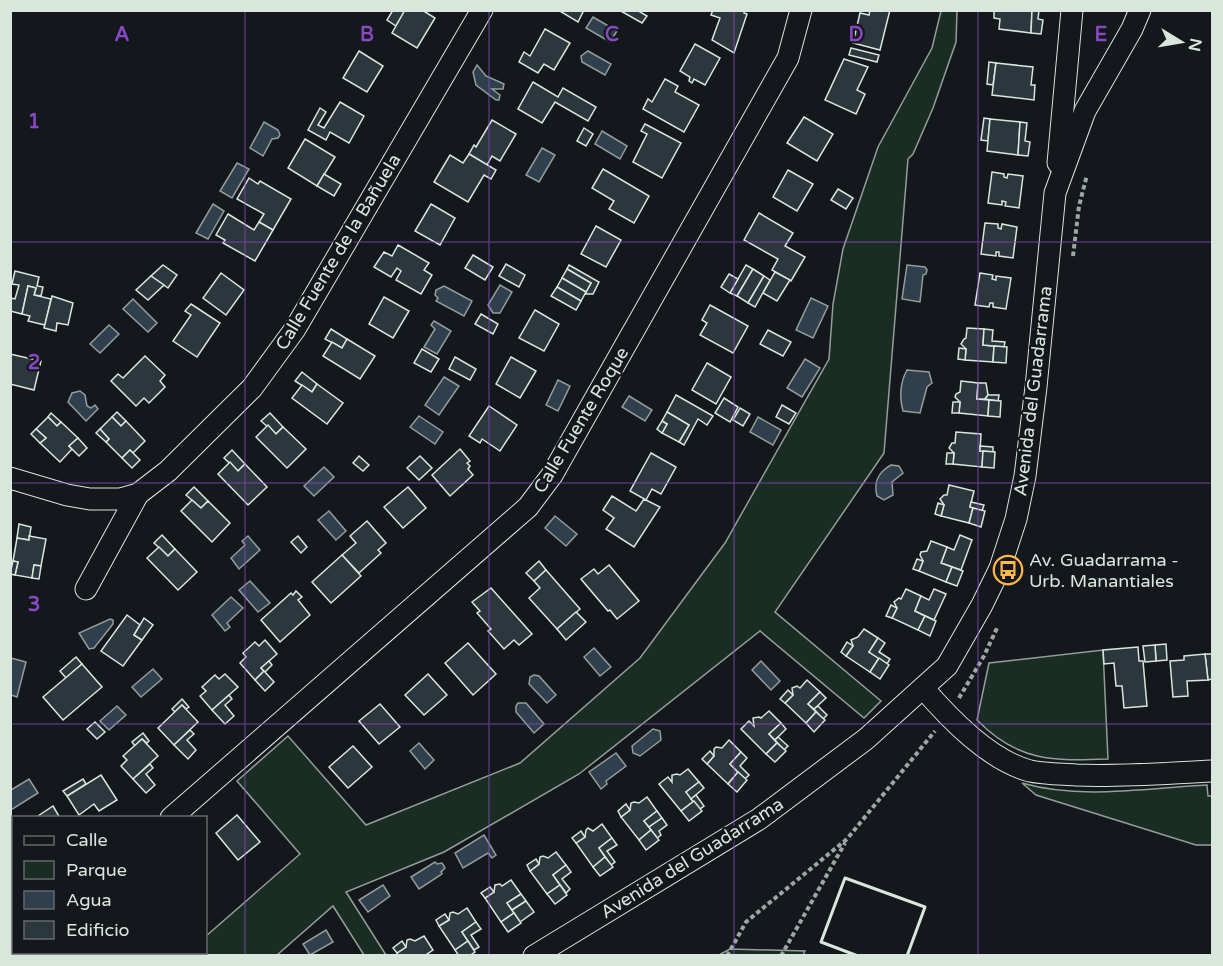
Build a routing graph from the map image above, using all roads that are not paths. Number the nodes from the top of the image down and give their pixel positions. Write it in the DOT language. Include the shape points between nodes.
graph roads {
  1 [pos="482,10"];
  2 [pos="801,10"];
  3 [pos="1072,10"];
  4 [pos="1140,10"];
  5 [pos="1055,193"];
  6 [pos="10,478"];
  7 [pos="138,494"];
  8 [pos="86,589"];
  9 [pos="923,688"];
  10 [pos="1212,771"];
  11 [pos="173,816"];
  12 [pos="534,956"];
  1 -- 7 [label="street, Calle Fuente de la Bañuela" via="295,329 252,388 168,471"];
  2 -- 11 [label="street, Calle Fuente Roque" via="788,58 552,475 528,507"];
  3 -- 5 [label="street"];
  4 -- 5 [label="street, Avenida del Guadarrama" via="1085,111"];
  5 -- 9 [label="street, Avenida del Guadarrama" via="1036,387 1016,519 1000,568 982,605 947,666"];
  6 -- 7 [label="street, Calle Fuente de la Bañuela" via="90,499 120,499"];
  7 -- 8 [label="street, Calle Fuente de la Bañuela"];
  9 -- 10 [label="street" via="948,716 1000,758 1030,771 1112,777"];
  9 -- 12 [label="street, Avenida del Guadarrama" via="866,739 759,819"];
}
